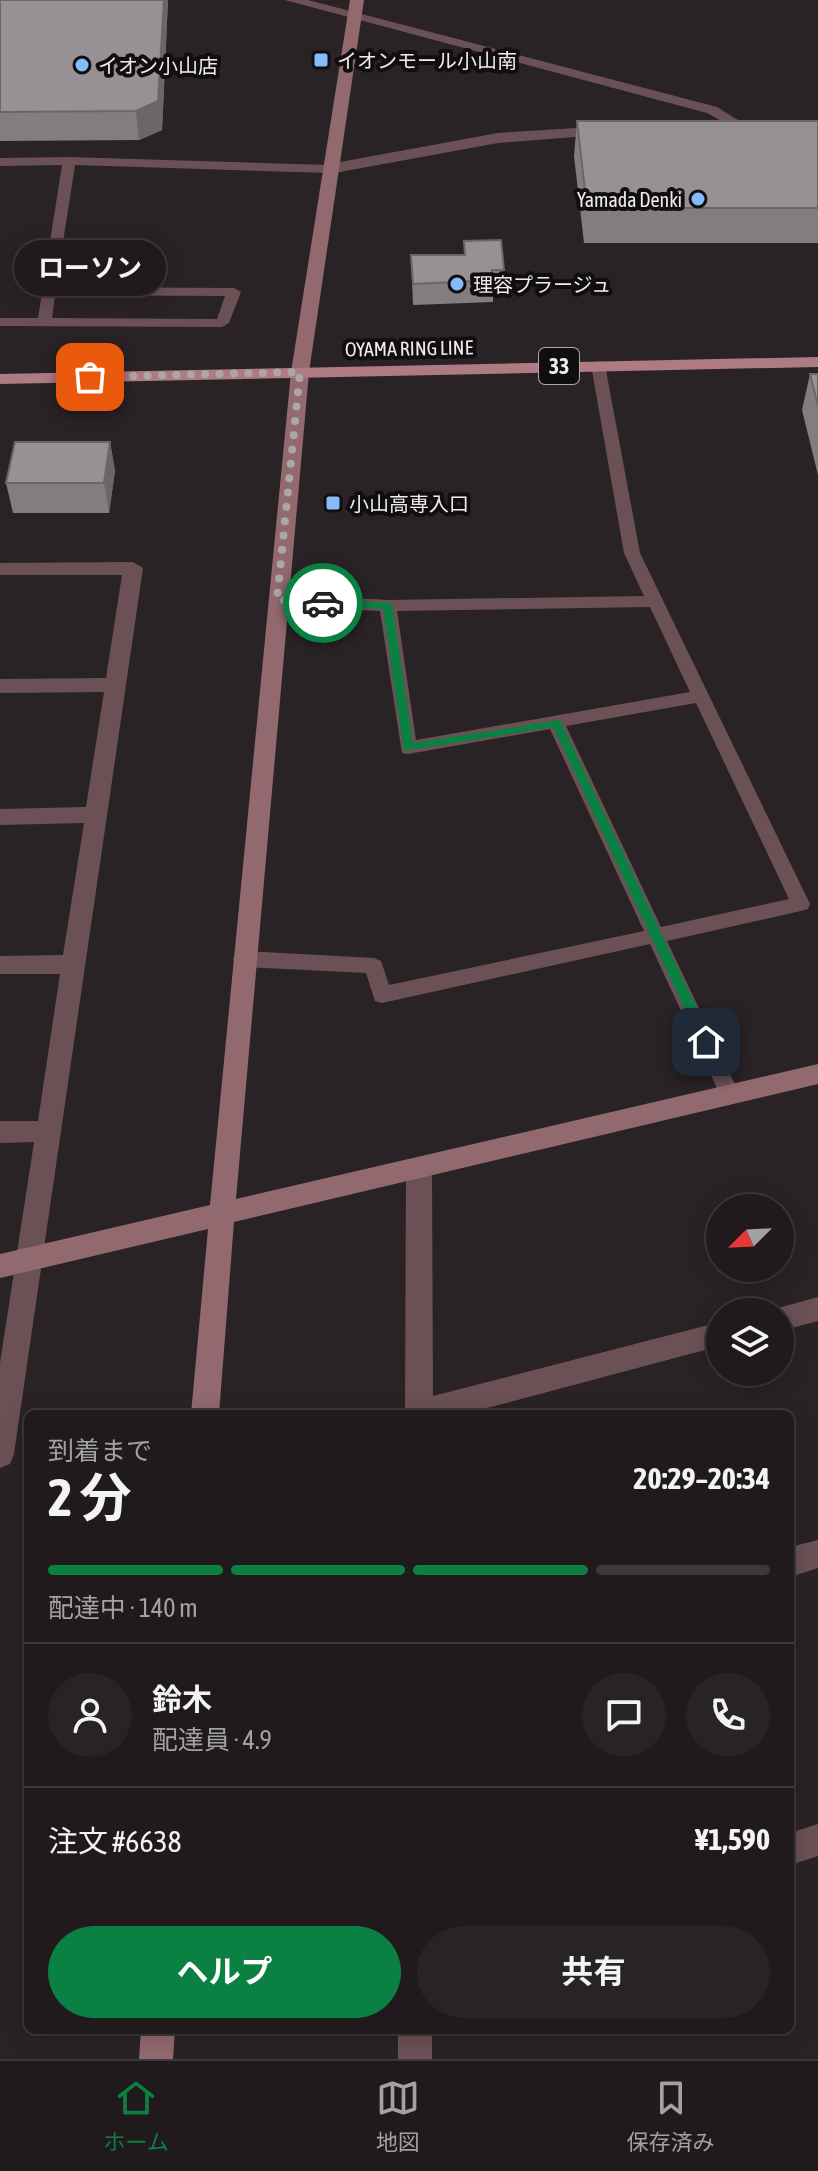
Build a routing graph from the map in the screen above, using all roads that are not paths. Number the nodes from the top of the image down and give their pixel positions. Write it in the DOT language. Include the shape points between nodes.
graph roads {
  1 [pos="292,0"];
  2 [pos="356,8"];
  3 [pos="707,126"];
  4 [pos="631,130"];
  5 [pos="69,161"];
  6 [pos="0,162"];
  7 [pos="329,169"];
  8 [pos="49,291"];
  9 [pos="0,322"];
  10 [pos="44,322"];
  11 [pos="818,362"];
  12 [pos="598,365"];
  13 [pos="300,372"];
  14 [pos="0,379"];
  15 [pos="0,569"];
  16 [pos="277,600"];
  17 [pos="657,601"];
  18 [pos="388,606"];
  19 [pos="117,685"];
  20 [pos="0,686"];
  21 [pos="701,696"];
  22 [pos="556,723"];
  23 [pos="97,815"];
  24 [pos="0,817"];
  25 [pos="658,936"];
  26 [pos="243,959"];
  27 [pos="75,964"];
  28 [pos="0,965"];
  29 [pos="818,1074"];
  30 [pos="730,1095"];
  31 [pos="49,1131"];
  32 [pos="0,1132"];
  33 [pos="419,1170"];
  34 [pos="221,1212"];
  35 [pos="30,1260"];
  36 [pos="0,1266"];
  37 [pos="818,1309"];
  38 [pos="794,1315"];
  39 [pos="706,1338"];
  40 [pos="205,1410"];
  41 [pos="419,1410"];
  42 [pos="434,1410"];
  43 [pos="0,1454"];
  44 [pos="818,1554"];
  45 [pos="794,1561"];
  46 [pos="818,1840"];
  47 [pos="794,1848"];
  48 [pos="158,2034"];
  49 [pos="415,2034"];
  50 [pos="156,2059"];
  51 [pos="415,2059"];
  1 -- 2 [label="street"];
  2 -- 3 [label="street" via="712,110 746,125"];
  2 -- 7 [label="street"];
  4 -- 7 [label="street" via="498,138"];
  5 -- 6 [label="lane"];
  5 -- 7 [label="lane"];
  5 -- 8 [label="lane"];
  7 -- 13 [label="street"];
  8 -- 10 [label="lane"];
  8 -- 10 [label="lane" via="234,292 222,323"];
  9 -- 10 [label="lane"];
  11 -- 12 [label="main road, OYAMA RING LINE / 33"];
  12 -- 13 [label="main road, OYAMA RING LINE / 33"];
  12 -- 17 [label="lane" via="632,553"];
  13 -- 14 [label="main road, OYAMA RING LINE / 33"];
  13 -- 16 [label="street"];
  15 -- 19 [label="street" via="133,568"];
  16 -- 18 [label="lane"];
  16 -- 26 [label="street"];
  17 -- 18 [label="lane"];
  17 -- 21 [label="lane"];
  18 -- 22 [label="lane" via="408,748"];
  19 -- 20 [label="street"];
  19 -- 23 [label="street"];
  21 -- 22 [label="lane"];
  21 -- 25 [label="lane" via="801,904"];
  22 -- 25 [label="lane"];
  23 -- 24 [label="street"];
  23 -- 27 [label="street"];
  25 -- 26 [label="lane" via="382,995 374,966"];
  25 -- 30 [label="lane"];
  26 -- 34 [label="street"];
  27 -- 28 [label="street"];
  27 -- 31 [label="street"];
  29 -- 30 [label="street"];
  30 -- 33 [label="street"];
  31 -- 32 [label="street"];
  31 -- 35 [label="street"];
  33 -- 34 [label="street"];
  33 -- 41 [label="street"];
  34 -- 35 [label="street"];
  34 -- 40 [label="street"];
  35 -- 36 [label="street"];
  35 -- 43 [label="street"];
  37 -- 38 [label="street"];
  39 -- 42 [label="street"];
  44 -- 45 [label="street"];
  46 -- 47 [label="street"];
  48 -- 50 [label="street"];
  49 -- 51 [label="street"];
}
